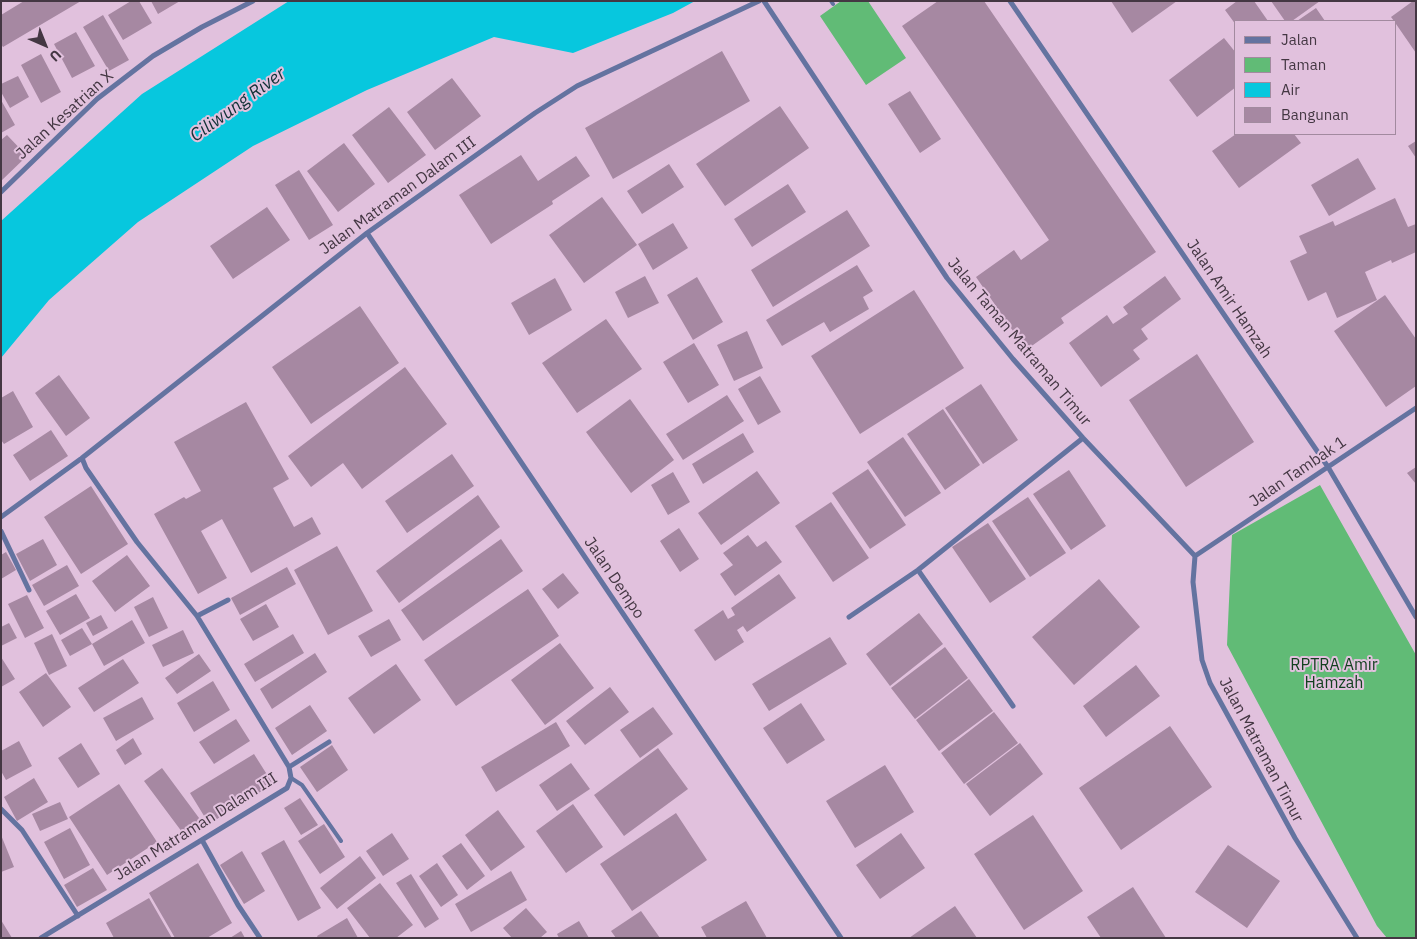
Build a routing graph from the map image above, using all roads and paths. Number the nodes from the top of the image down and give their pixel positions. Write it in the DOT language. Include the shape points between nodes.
graph roads {
  1 [pos="253,1"];
  2 [pos="759,1"];
  3 [pos="764,1"];
  4 [pos="1010,1"];
  5 [pos="1,192"];
  6 [pos="367,233"];
  7 [pos="1416,408"];
  8 [pos="1083,438"];
  9 [pos="82,458"];
  10 [pos="1328,467"];
  11 [pos="1,516"];
  12 [pos="1,531"];
  13 [pos="1195,556"];
  14 [pos="918,570"];
  15 [pos="28,590"];
  16 [pos="228,600"];
  17 [pos="197,616"];
  18 [pos="849,617"];
  19 [pos="1416,617"];
  20 [pos="1013,706"];
  21 [pos="329,742"];
  22 [pos="289,767"];
  23 [pos="291,778"];
  24 [pos="1,809"];
  25 [pos="202,840"];
  26 [pos="341,841"];
  27 [pos="78,916"];
  28 [pos="45,937"];
  29 [pos="260,938"];
  30 [pos="841,938"];
  31 [pos="1357,938"];
  1 -- 5 [label="street, Jalan Kesatrian X" via="153,56 97,99"];
  2 -- 6 [label="street, Jalan Matraman Dalam III" via="577,86"];
  3 -- 8 [label="street, Jalan Taman Matraman Timur" via="947,278"];
  4 -- 10 [label="street, Jalan Amir Hamzah"];
  6 -- 9 [label="street, Jalan Matraman Dalam III"];
  6 -- 30 [label="street, Jalan Dempo"];
  7 -- 10 [label="street, Jalan Tambak 1"];
  8 -- 13 [label="street, Jalan Taman Matraman Timur"];
  8 -- 14 [label="street"];
  9 -- 11 [label="street, Jalan Matraman Dalam III"];
  9 -- 17 [label="street, Jalan Matraman Dalam III" via="137,542"];
  10 -- 13 [label="street, Jalan Tambak 1"];
  10 -- 19 [label="street, Jalan Amir Hamzah"];
  12 -- 15 [label="street"];
  13 -- 31 [label="street, Jalan Matraman Timur" via="1193,582 1202,660 1210,683 1295,838"];
  14 -- 18 [label="street"];
  14 -- 20 [label="street"];
  16 -- 17 [label="street"];
  17 -- 22 [label="street, Jalan Matraman Dalam III"];
  21 -- 22 [label="street"];
  22 -- 23 [label="street, Jalan Matraman Dalam III"];
  23 -- 25 [label="street, Jalan Matraman Dalam III" via="287,788"];
  23 -- 26 [label="lane" via="302,785"];
  24 -- 27 [label="street" via="22,830"];
  25 -- 27 [label="street, Jalan Matraman Dalam III"];
  25 -- 29 [label="street"];
  27 -- 28 [label="street, Jalan Matraman Dalam III"];
}
